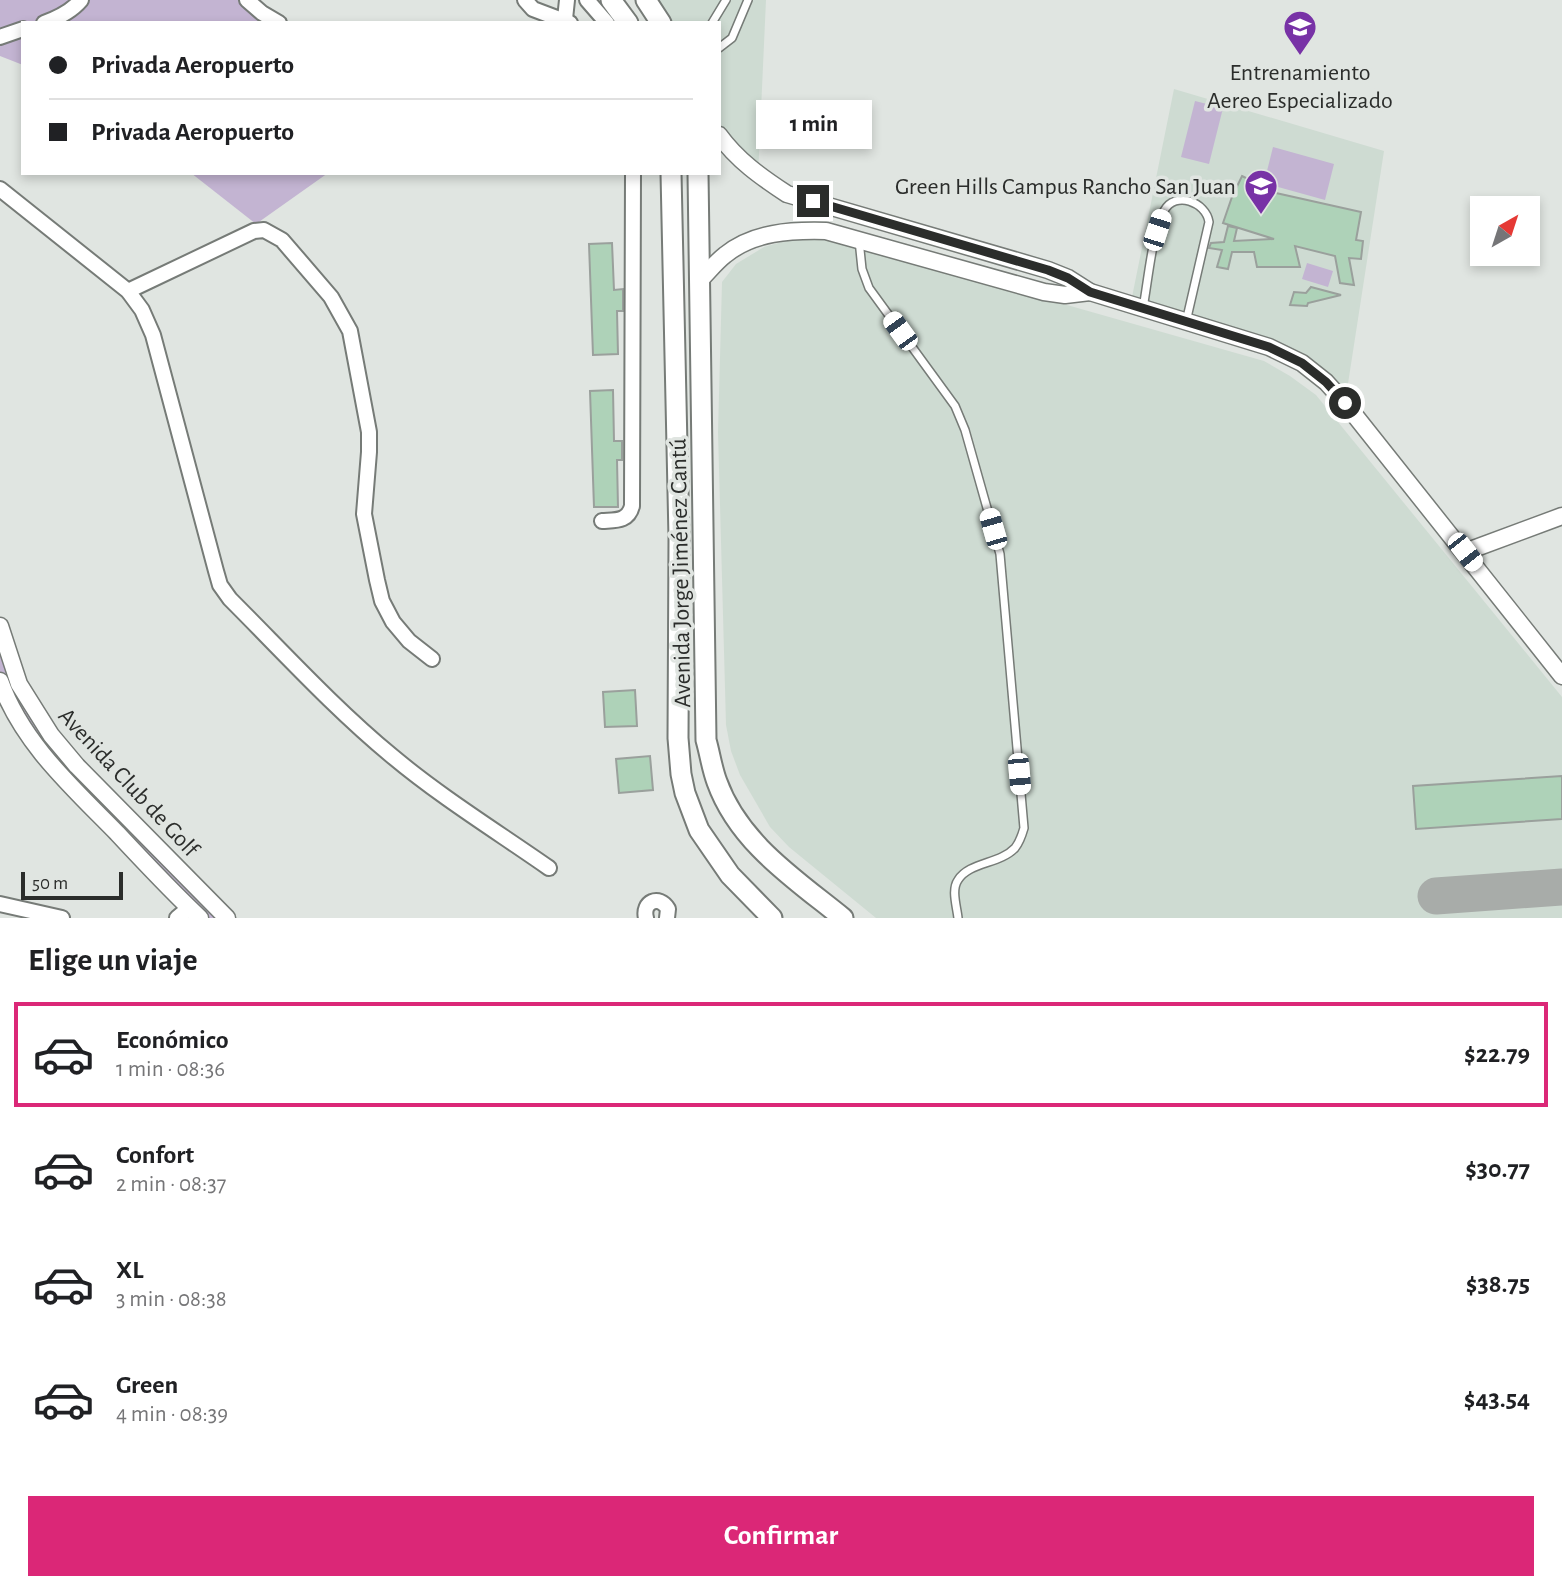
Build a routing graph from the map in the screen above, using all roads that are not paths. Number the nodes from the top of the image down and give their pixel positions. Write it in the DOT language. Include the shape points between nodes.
graph roads {
  1 [pos="81,0"];
  2 [pos="247,0"];
  3 [pos="525,0"];
  4 [pos="567,0"];
  5 [pos="587,0"];
  6 [pos="611,0"];
  7 [pos="646,0"];
  8 [pos="726,0"];
  9 [pos="748,0"];
  10 [pos="550,7"];
  11 [pos="50,21"];
  12 [pos="276,21"];
  13 [pos="568,21"];
  14 [pos="605,21"];
  15 [pos="627,21"];
  16 [pos="660,21"];
  17 [pos="713,21"];
  18 [pos="21,30"];
  19 [pos="0,37"];
  20 [pos="721,46"];
  21 [pos="721,138"];
  22 [pos="633,175"];
  23 [pos="671,175"];
  24 [pos="698,175"];
  25 [pos="0,189"];
  26 [pos="859,240"];
  27 [pos="701,279"];
  28 [pos="128,292"];
  29 [pos="1090,292"];
  30 [pos="1143,309"];
  31 [pos="1186,322"];
  32 [pos="1562,516"];
  33 [pos="601,521"];
  34 [pos="1465,552"];
  35 [pos="1,636"];
  36 [pos="432,659"];
  37 [pos="1562,676"];
  38 [pos="7,685"];
  39 [pos="549,867"];
  40 [pos="0,904"];
  41 [pos="189,915"];
  42 [pos="62,918"];
  43 [pos="227,918"];
  44 [pos="646,918"];
  45 [pos="667,918"];
  46 [pos="772,918"];
  47 [pos="843,918"];
  48 [pos="958,918"];
  1 -- 11 [label="street"];
  2 -- 12 [label="street"];
  3 -- 10 [label="street" via="533,9"];
  4 -- 13 [label="street"];
  5 -- 14 [label="street"];
  6 -- 15 [label="main road"];
  7 -- 16 [label="main road"];
  8 -- 17 [label="lane"];
  9 -- 20 [label="lane" via="732,38"];
  10 -- 13 [label="street"];
  18 -- 19 [label="street"];
  21 -- 29 [label="street" via="758,176 787,194 1048,270"];
  22 -- 33 [label="street" via="632,506 625,518"];
  23 -- 46 [label="main road, Avenida Jorge Jiménez Cantú" via="681,774 699,830 730,875"];
  24 -- 27 [label="main road, Avenida Jorge Jiménez Cantú"];
  25 -- 28 [label="street"];
  26 -- 27 [label="street" via="826,230 757,237 725,254"];
  26 -- 29 [label="street" via="1044,292"];
  26 -- 48 [label="lane" via="869,288 956,406 1000,554 1024,828 1017,846 1003,858 957,880"];
  27 -- 47 [label="main road, Avenida Jorge Jiménez Cantú" via="706,740 717,783 738,823 763,854"];
  28 -- 36 [label="street" via="264,230 282,240 331,296 350,331 369,432 364,514 382,601 409,641"];
  28 -- 39 [label="street" via="153,335 220,585 230,599 394,758"];
  29 -- 30 [label="street"];
  30 -- 31 [label="street"];
  30 -- 31 [label="lane" via="1164,209 1174,202 1192,201 1204,209 1209,222"];
  31 -- 34 [label="street" via="1269,347 1302,363 1326,382"];
  32 -- 34 [label="street"];
  34 -- 37 [label="street"];
  35 -- 38 [label="street, Avenida Club de Golf"];
  38 -- 41 [label="street, Avenida Club de Golf" via="11,710 51,764"];
  38 -- 43 [label="street, Avenida Club de Golf" via="77,766"];
  40 -- 42 [label="street"];
  44 -- 45 [label="street" via="647,905 656,900 668,909"];
}
